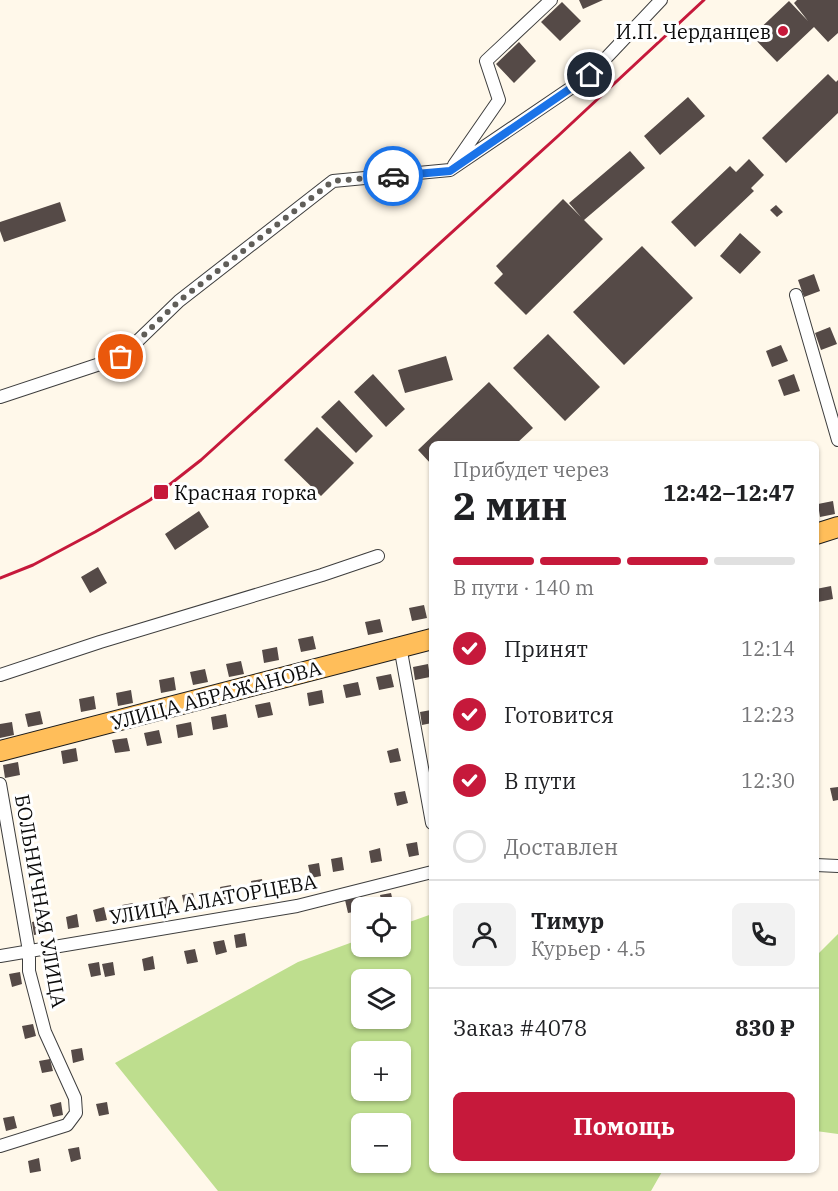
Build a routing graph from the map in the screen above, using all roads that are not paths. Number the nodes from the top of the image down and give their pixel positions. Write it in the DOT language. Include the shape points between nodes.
graph roads {
  1 [pos="551,0"];
  2 [pos="661,0"];
  3 [pos="450,171"];
  4 [pos="796,295"];
  5 [pos="0,397"];
  6 [pos="838,440"];
  7 [pos="838,527"];
  8 [pos="819,533"];
  9 [pos="378,556"];
  10 [pos="429,640"];
  11 [pos="400,646"];
  12 [pos="0,675"];
  13 [pos="0,751"];
  14 [pos="0,784"];
  15 [pos="429,806"];
  16 [pos="819,865"];
  17 [pos="838,866"];
  18 [pos="429,873"];
  19 [pos="29,951"];
  20 [pos="0,956"];
  21 [pos="0,1146"];
  1 -- 3 [label="street" via="486,61 499,100"];
  2 -- 3 [label="street" via="590,75"];
  3 -- 5 [label="street" via="333,181 179,301 121,357"];
  4 -- 6 [label="street"];
  7 -- 8 [label="main road"];
  9 -- 12 [label="street"];
  10 -- 11 [label="main road, УЛИЦА АБРАЖАНОВА"];
  11 -- 13 [label="main road, УЛИЦА АБРАЖАНОВА"];
  11 -- 15 [label="street"];
  14 -- 19 [label="street, БОЛЬНИЧНАЯ УЛИЦА"];
  16 -- 17 [label="street"];
  18 -- 19 [label="street, УЛИЦА АЛАТОРЦЕВА" via="297,906"];
  19 -- 20 [label="street, УЛИЦА АЛАТОРЦЕВА"];
  19 -- 21 [label="street, БОЛЬНИЧНАЯ УЛИЦА" via="29,971 45,1032 75,1098 76,1113 67,1125"];
}
